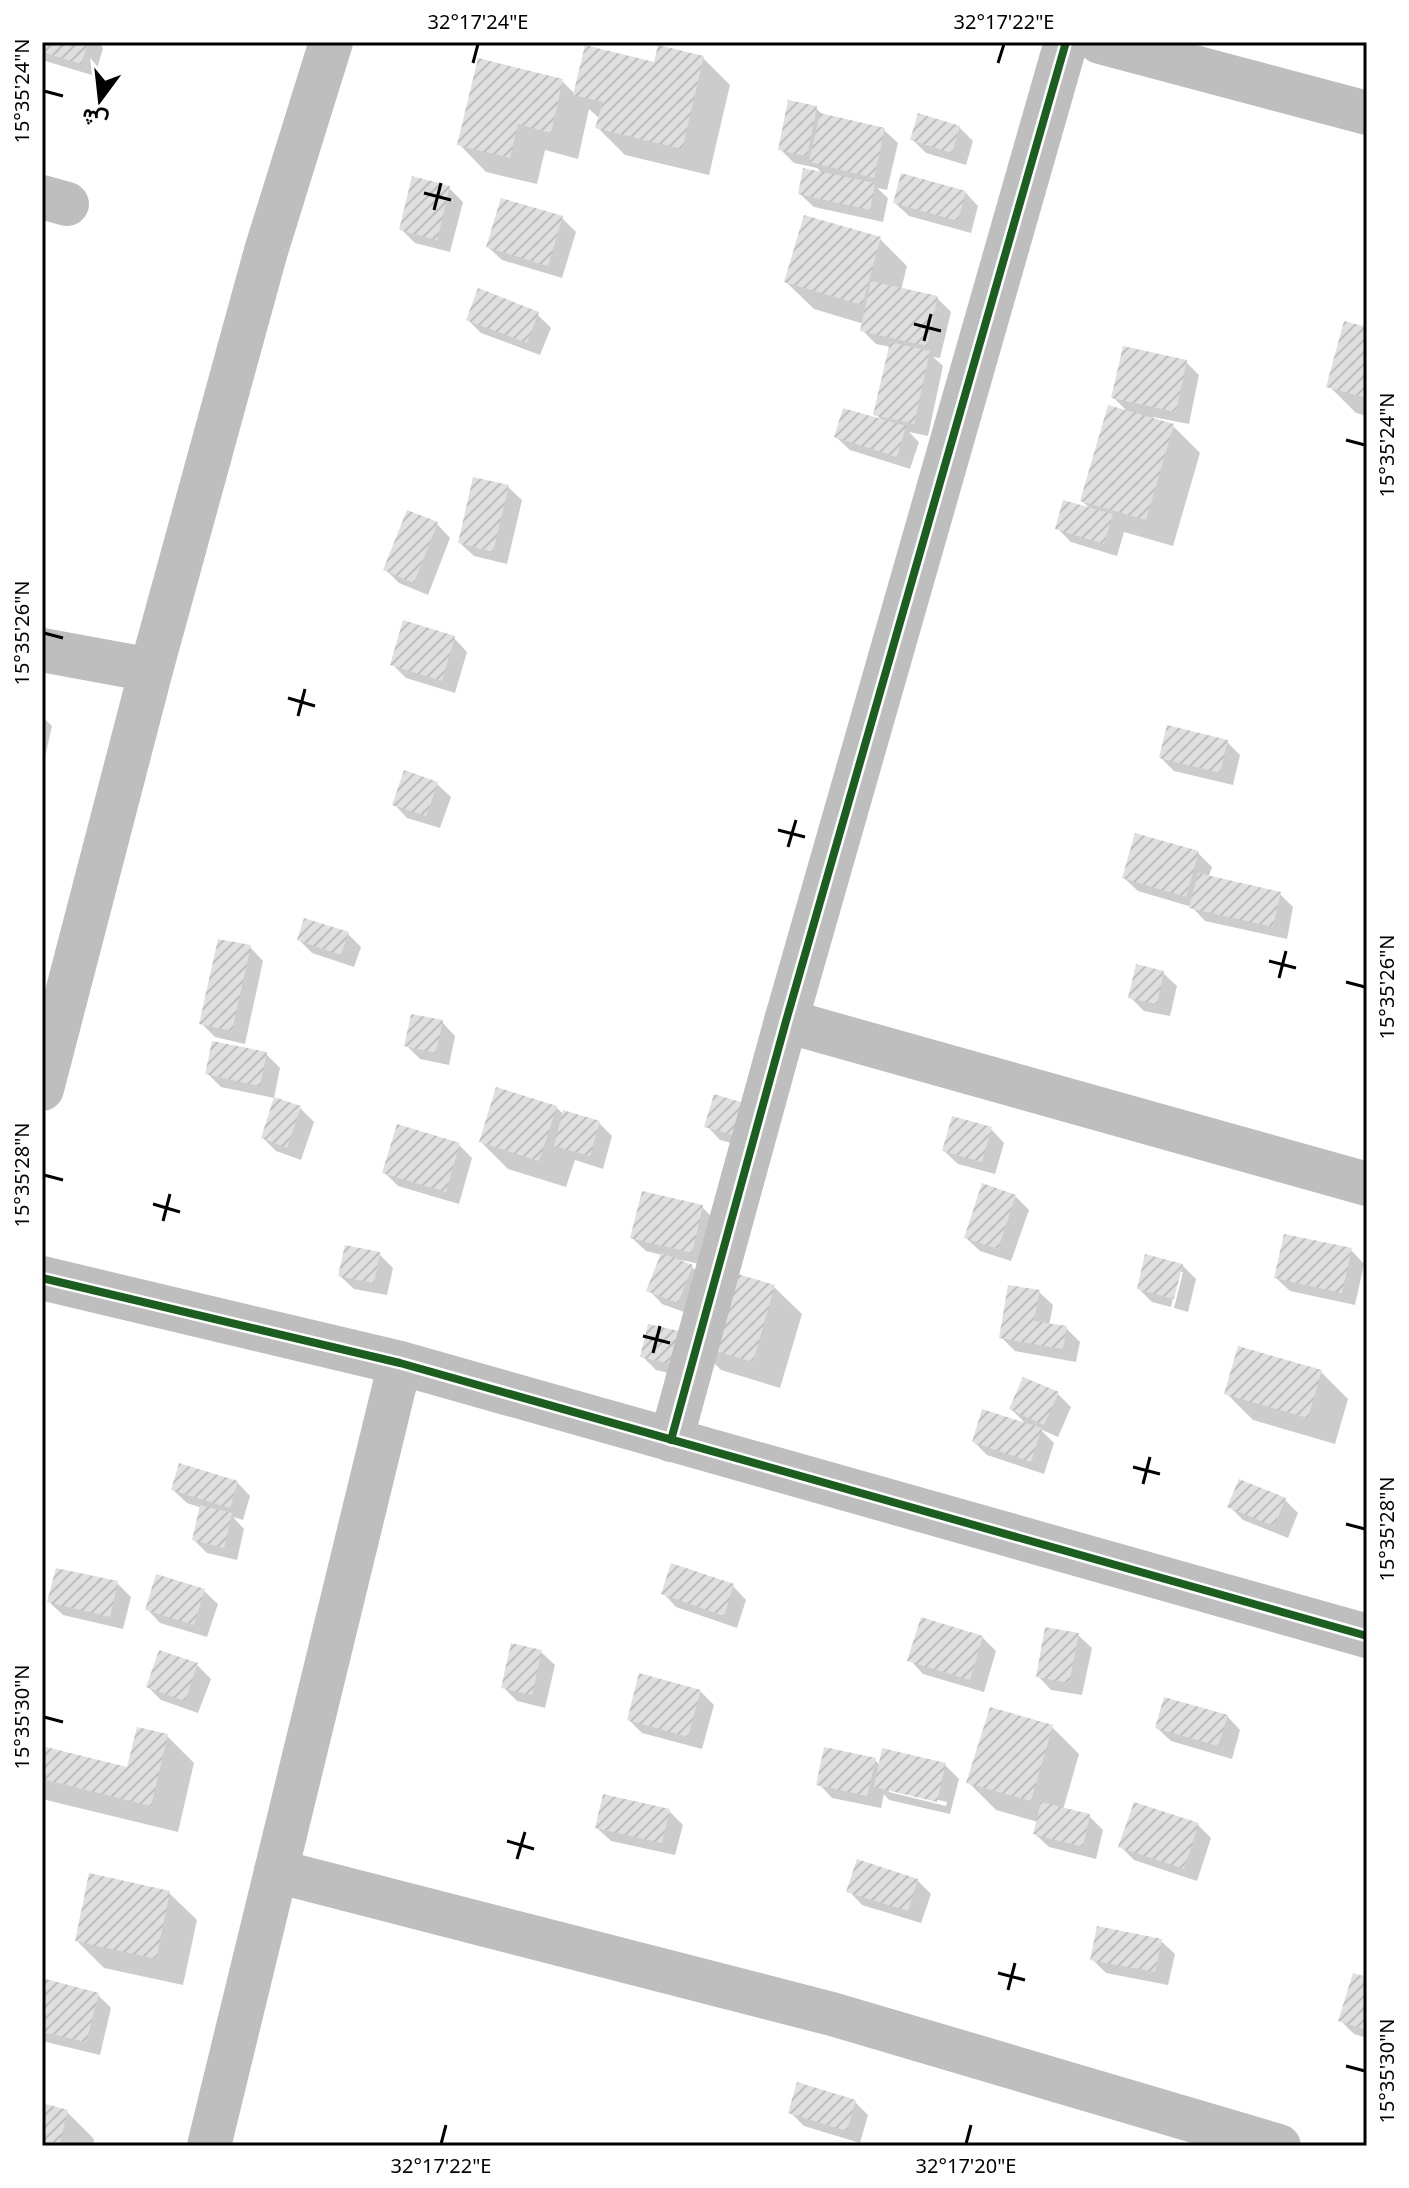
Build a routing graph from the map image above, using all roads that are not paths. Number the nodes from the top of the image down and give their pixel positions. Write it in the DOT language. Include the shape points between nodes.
graph roads {
  1 [pos="331,42"];
  2 [pos="1066,42"];
  3 [pos="1100,42"];
  4 [pos="1367,113"];
  5 [pos="42,650"];
  6 [pos="151,670"];
  7 [pos="786,1021"];
  8 [pos="42,1089"];
  9 [pos="1367,1184"];
  10 [pos="42,1278"];
  11 [pos="400,1363"];
  12 [pos="671,1440"];
  13 [pos="1367,1636"];
  14 [pos="276,1871"];
  15 [pos="209,2146"];
  16 [pos="1279,2146"];
  1 -- 6 [label="street" via="266,251"];
  2 -- 7 [label="street"];
  3 -- 4 [label="street"];
  5 -- 6 [label="street"];
  6 -- 8 [label="street"];
  7 -- 9 [label="street"];
  7 -- 12 [label="street"];
  10 -- 11 [label="street"];
  11 -- 12 [label="street"];
  11 -- 14 [label="street"];
  12 -- 13 [label="street"];
  14 -- 15 [label="street"];
  14 -- 16 [label="street" via="832,2014"];
}
